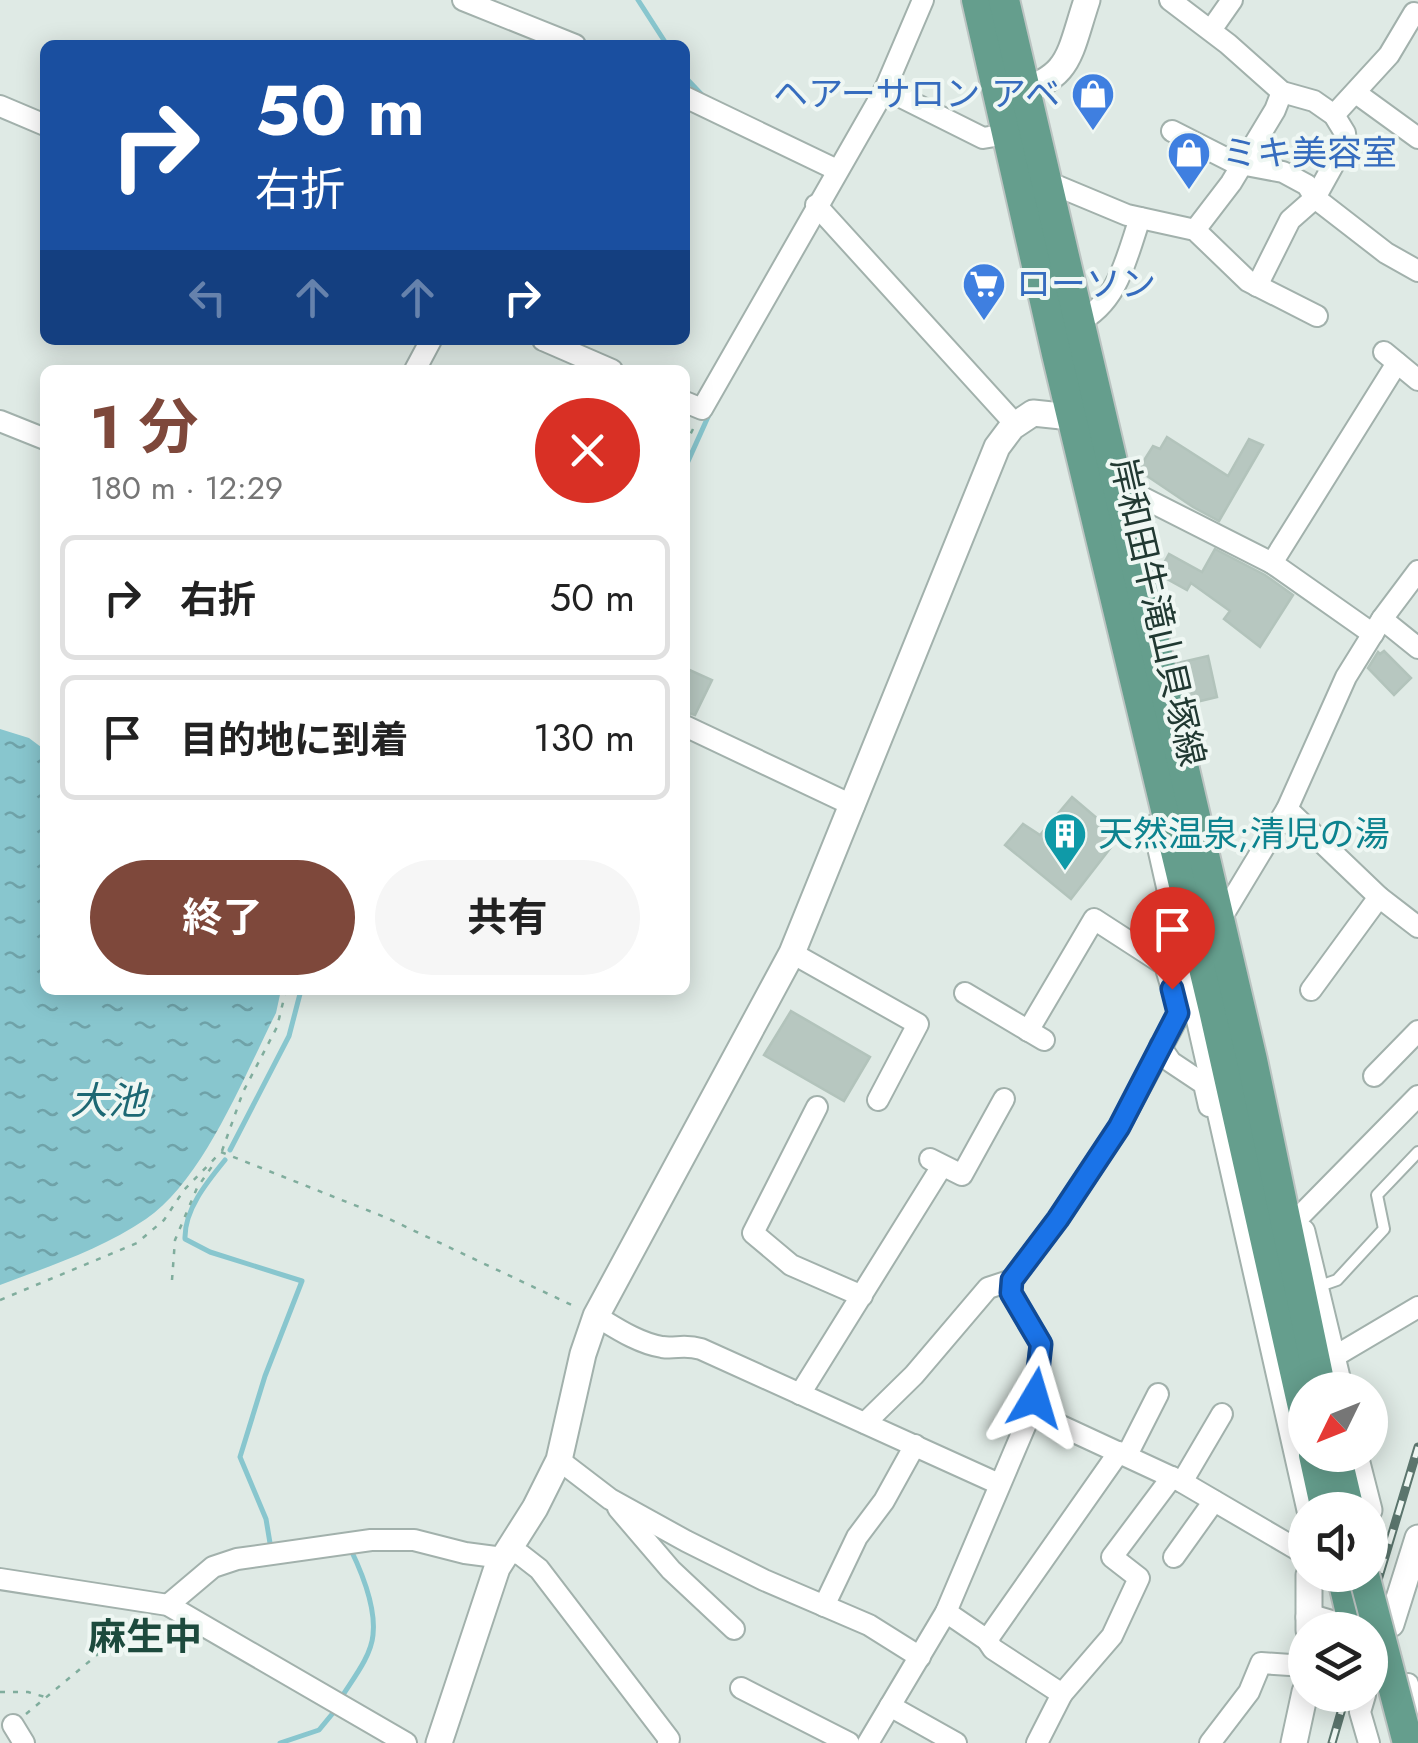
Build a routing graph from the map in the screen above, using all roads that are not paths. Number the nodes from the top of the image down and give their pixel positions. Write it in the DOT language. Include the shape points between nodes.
graph roads {
  1 [pos="463,0"];
  2 [pos="923,0"];
  3 [pos="977,0"];
  4 [pos="1004,0"];
  5 [pos="1087,0"];
  6 [pos="1170,0"];
  7 [pos="1232,0"];
  8 [pos="1411,9"];
  9 [pos="1211,30"];
  10 [pos="560,40"];
  11 [pos="885,89"];
  12 [pos="1282,92"];
  13 [pos="1356,93"];
  14 [pos="1012,95"];
  15 [pos="690,100"];
  16 [pos="0,106"];
  17 [pos="1334,115"];
  18 [pos="40,123"];
  19 [pos="1172,131"];
  20 [pos="1008,134"];
  21 [pos="1418,138"];
  22 [pos="1240,163"];
  23 [pos="837,170"];
  24 [pos="1046,184"];
  25 [pos="1315,198"];
  26 [pos="816,205"];
  27 [pos="1140,218"];
  28 [pos="1195,230"];
  29 [pos="1418,271"];
  30 [pos="1257,286"];
  31 [pos="1317,316"];
  32 [pos="1077,323"];
  33 [pos="554,345"];
  34 [pos="600,365"];
  35 [pos="1418,380"];
  36 [pos="690,404"];
  37 [pos="1086,419"];
  38 [pos="0,421"];
  39 [pos="1016,425"];
  40 [pos="40,437"];
  41 [pos="1084,468"];
  42 [pos="1114,484"];
  43 [pos="1272,563"];
  44 [pos="1418,572"];
  45 [pos="1378,627"];
  46 [pos="1418,648"];
  47 [pos="690,728"];
  48 [pos="854,806"];
  49 [pos="1288,808"];
  50 [pos="1379,897"];
  51 [pos="1219,921"];
  52 [pos="1418,926"];
  53 [pos="792,952"];
  54 [pos="1200,984"];
  55 [pos="1311,990"];
  56 [pos="965,993"];
  57 [pos="1418,1031"];
  58 [pos="1160,1046"];
  59 [pos="1374,1076"];
  60 [pos="1418,1096"];
  61 [pos="1004,1099"];
  62 [pos="878,1100"];
  63 [pos="816,1106"];
  64 [pos="1418,1152"];
  65 [pos="1235,1173"];
  66 [pos="1298,1216"];
  67 [pos="1012,1280"];
  68 [pos="1316,1288"];
  69 [pos="862,1296"];
  70 [pos="1418,1307"];
  71 [pos="596,1316"];
  72 [pos="1332,1358"];
  73 [pos="1301,1372"];
  74 [pos="1336,1372"];
  75 [pos="800,1394"];
  76 [pos="1158,1394"];
  77 [pos="1031,1412"];
  78 [pos="1222,1414"];
  79 [pos="865,1423"];
  80 [pos="915,1445"];
  81 [pos="1123,1454"];
  82 [pos="559,1460"];
  83 [pos="1177,1480"];
  84 [pos="999,1484"];
  85 [pos="1306,1492"];
  86 [pos="610,1499"];
  87 [pos="1214,1501"];
  88 [pos="1418,1538"];
  89 [pos="1288,1544"];
  90 [pos="505,1554"];
  91 [pos="1174,1558"];
  92 [pos="0,1579"];
  93 [pos="1368,1592"];
  94 [pos="164,1604"];
  95 [pos="824,1606"];
  96 [pos="946,1612"];
  97 [pos="1388,1617"];
  98 [pos="734,1629"];
  99 [pos="986,1640"];
  100 [pos="1388,1648"];
  101 [pos="920,1656"];
  102 [pos="1288,1665"];
  103 [pos="742,1688"];
  104 [pos="1062,1694"];
  105 [pos="890,1706"];
  106 [pos="1301,1712"];
  107 [pos="1360,1712"];
  108 [pos="1377,1712"];
  109 [pos="1418,1721"];
  110 [pos="1418,1732"];
  111 [pos="406,1743"];
  112 [pos="438,1743"];
  113 [pos="668,1743"];
  114 [pos="849,1743"];
  115 [pos="868,1743"];
  116 [pos="956,1743"];
  117 [pos="1037,1743"];
  118 [pos="1210,1743"];
  119 [pos="1294,1743"];
  120 [pos="1369,1743"];
  121 [pos="1384,1743"];
  122 [pos="1408,1743"];
  1 -- 10 [label="street"];
  2 -- 11 [label="street"];
  3 -- 14 [label="main road, 岸和田牛滝山貝塚線"];
  4 -- 14 [label="main road, 岸和田牛滝山貝塚線"];
  5 -- 14 [label="street" via="1064,66 1045,85"];
  6 -- 9 [label="street"];
  7 -- 9 [label="street"];
  8 -- 13 [label="street" via="1390,55"];
  9 -- 12 [label="street"];
  11 -- 20 [label="street" via="983,138"];
  11 -- 23 [label="street"];
  12 -- 17 [label="street"];
  12 -- 22 [label="street"];
  13 -- 17 [label="street"];
  13 -- 21 [label="street"];
  14 -- 20 [label="main road, 岸和田牛滝山貝塚線"];
  14 -- 24 [label="main road, 岸和田牛滝山貝塚線"];
  15 -- 23 [label="street"];
  16 -- 18 [label="street"];
  17 -- 25 [label="street" via="1346,142"];
  19 -- 22 [label="street"];
  20 -- 37 [label="main road, 岸和田牛滝山貝塚線"];
  22 -- 25 [label="street" via="1283,172 1307,185"];
  22 -- 28 [label="street"];
  23 -- 26 [label="street"];
  24 -- 27 [label="street"];
  24 -- 32 [label="main road, 岸和田牛滝山貝塚線"];
  25 -- 29 [label="street"];
  25 -- 30 [label="street" via="1290,220"];
  26 -- 36 [label="street" via="702,409"];
  26 -- 39 [label="street"];
  27 -- 28 [label="street"];
  27 -- 32 [label="street" via="1112,294"];
  28 -- 30 [label="street"];
  30 -- 31 [label="street"];
  32 -- 37 [label="main road, 岸和田牛滝山貝塚線"];
  33 -- 34 [label="street"];
  35 -- 43 [label="street" via="1391,358"];
  37 -- 39 [label="street" via="1033,413"];
  37 -- 41 [label="main road, 岸和田牛滝山貝塚線"];
  37 -- 42 [label="main road, 岸和田牛滝山貝塚線"];
  38 -- 40 [label="street"];
  39 -- 48 [label="street" via="997,447"];
  41 -- 42 [label="street"];
  41 -- 54 [label="main road, 岸和田牛滝山貝塚線"];
  42 -- 43 [label="street"];
  42 -- 51 [label="main road, 岸和田牛滝山貝塚線"];
  43 -- 45 [label="street"];
  44 -- 45 [label="street"];
  45 -- 46 [label="street"];
  45 -- 49 [label="street" via="1346,677"];
  47 -- 48 [label="street"];
  48 -- 53 [label="street"];
  49 -- 50 [label="street"];
  49 -- 51 [label="street"];
  50 -- 52 [label="street"];
  50 -- 55 [label="street"];
  51 -- 54 [label="main road, 岸和田牛滝山貝塚線"];
  53 -- 62 [label="street" via="918,1024"];
  53 -- 71 [label="street"];
  54 -- 56 [label="street" via="1094,919 1036,1036"];
  54 -- 58 [label="street"];
  54 -- 65 [label="street"];
  54 -- 66 [label="street" via="1280,1137"];
  54 -- 73 [label="main road, 岸和田牛滝山貝塚線"];
  57 -- 59 [label="street"];
  58 -- 65 [label="street" via="1204,1084 1217,1137"];
  58 -- 67 [label="street" via="1119,1127"];
  60 -- 66 [label="street"];
  61 -- 69 [label="street" via="962,1175 936,1163"];
  63 -- 69 [label="street" via="752,1232 790,1265"];
  64 -- 68 [label="lane" via="1377,1195 1384,1229 1337,1280"];
  65 -- 85 [label="street"];
  66 -- 68 [label="street"];
  67 -- 77 [label="street" via="1011,1293 1041,1344"];
  67 -- 79 [label="street" via="988,1288"];
  68 -- 72 [label="street"];
  69 -- 75 [label="street"];
  70 -- 72 [label="street"];
  71 -- 75 [label="street" via="648,1343 701,1349"];
  71 -- 82 [label="street"];
  72 -- 74 [label="street"];
  75 -- 79 [label="street"];
  76 -- 81 [label="street"];
  77 -- 81 [label="street"];
  77 -- 84 [label="street"];
  78 -- 83 [label="street"];
  79 -- 80 [label="street"];
  80 -- 84 [label="street"];
  80 -- 95 [label="street"];
  81 -- 83 [label="street"];
  81 -- 99 [label="street"];
  82 -- 86 [label="street"];
  82 -- 90 [label="street"];
  83 -- 87 [label="street"];
  83 -- 104 [label="street" via="1112,1557 1139,1578 1112,1636"];
  84 -- 96 [label="street"];
  86 -- 95 [label="street"];
  86 -- 98 [label="street"];
  87 -- 89 [label="street"];
  87 -- 91 [label="street"];
  88 -- 97 [label="street"];
  90 -- 94 [label="street" via="372,1540 237,1558"];
  90 -- 112 [label="street"];
  90 -- 113 [label="street" via="521,1555 539,1569"];
  92 -- 94 [label="street"];
  93 -- 122 [label="main road, bridge"];
  94 -- 111 [label="street"];
  95 -- 101 [label="street"];
  96 -- 99 [label="street"];
  96 -- 101 [label="street"];
  99 -- 104 [label="street"];
  100 -- 109 [label="street"];
  101 -- 105 [label="street"];
  102 -- 118 [label="street" via="1261,1663 1249,1692"];
  103 -- 114 [label="street"];
  104 -- 117 [label="street"];
  105 -- 115 [label="street"];
  105 -- 116 [label="street"];
  106 -- 119 [label="street"];
  107 -- 120 [label="street"];
  108 -- 121 [label="main road"];
  110 -- 121 [label="street"];
}
